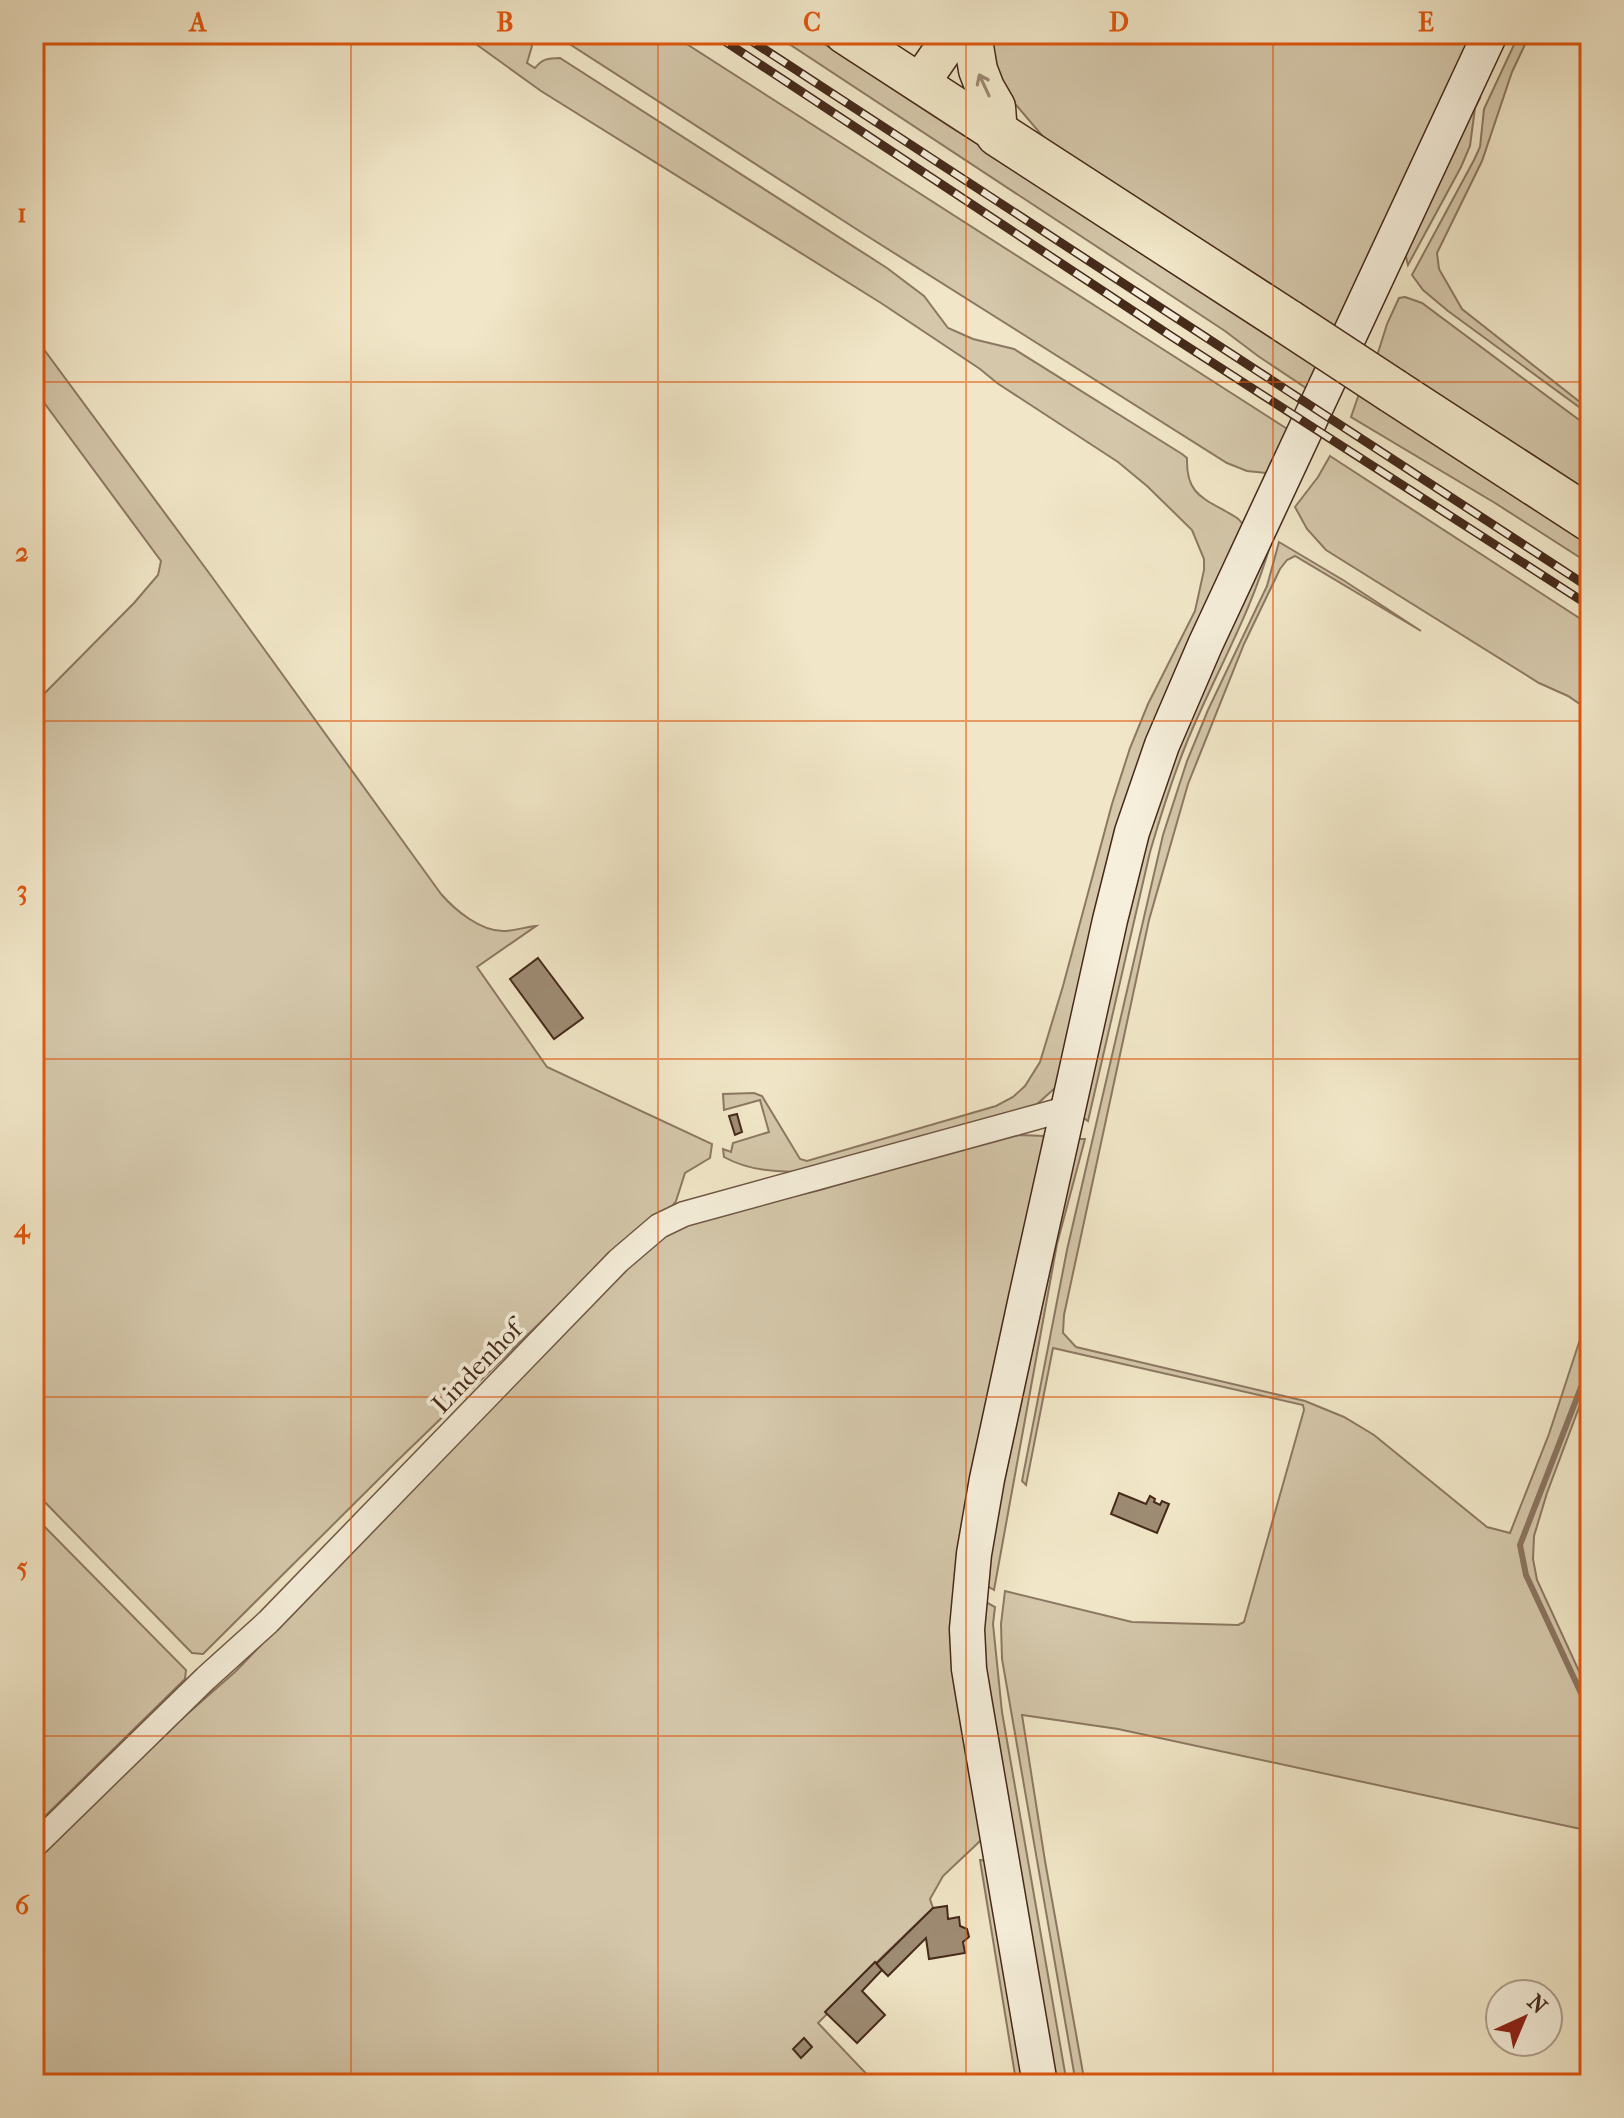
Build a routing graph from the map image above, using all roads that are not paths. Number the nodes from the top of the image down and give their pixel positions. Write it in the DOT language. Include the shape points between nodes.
graph roads {
  1 [pos="844,34"];
  2 [pos="954,34"];
  3 [pos="972,34"];
  4 [pos="1490,34"];
  5 [pos="920,83"];
  6 [pos="998,134"];
  7 [pos="1590,519"];
  8 [pos="1067,1114"];
  9 [pos="34,1846"];
  10 [pos="1040,2084"];
  1 -- 5 [label="main road"];
  2 -- 5 [label="main road"];
  6 -- 3 [label="main road, one-way" via="996,107 978,70"];
  4 -- 8 [label="main road" via="1162,745 1122,868"];
  5 -- 6 [label="main road"];
  6 -- 7 [label="highway, bridge"];
  8 -- 9 [label="street, Lindenhof" via="1044,1115 684,1214 659,1226 618,1261 268,1622"];
  8 -- 10 [label="main road" via="987,1479 967,1609 973,1693"];
}
